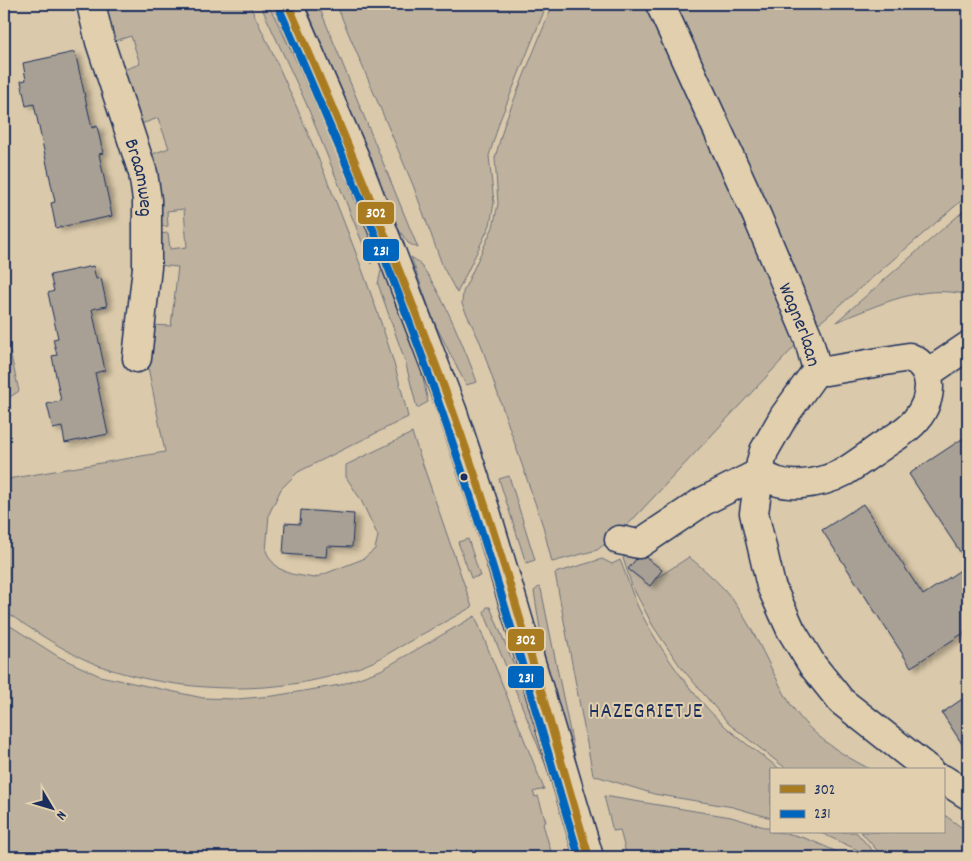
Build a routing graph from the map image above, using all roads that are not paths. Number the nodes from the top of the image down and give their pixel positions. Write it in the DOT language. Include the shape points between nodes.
graph roads {
  1 [pos="91,4"];
  2 [pos="288,4"];
  3 [pos="660,4"];
  4 [pos="968,346"];
  5 [pos="137,358"];
  6 [pos="816,370"];
  7 [pos="928,373"];
  8 [pos="761,472"];
  9 [pos="619,540"];
  10 [pos="926,768"];
  11 [pos="944,780"];
  12 [pos="968,795"];
  13 [pos="589,857"];
  1 -- 5 [label="main road, Braamweg" via="100,42 143,173 147,200 147,267"];
  2 -- 13 [label="main road" via="355,158 452,410 488,515"];
  3 -- 6 [label="main road, Wagnerlaan" via="764,234 808,338"];
  4 -- 7 [label="main road"];
  6 -- 7 [label="main road" via="826,371 901,356 919,361"];
  6 -- 8 [label="main road, Wagnerlaan" via="764,451"];
  7 -- 8 [label="main road" via="928,401 914,422 843,472 787,485 774,482"];
  8 -- 9 [label="main road" via="702,502 639,544"];
  8 -- 10 [label="main road, Wagnerlaan" via="754,513 770,586 792,630 813,666 841,701"];
  11 -- 12 [label="main road"];
}
